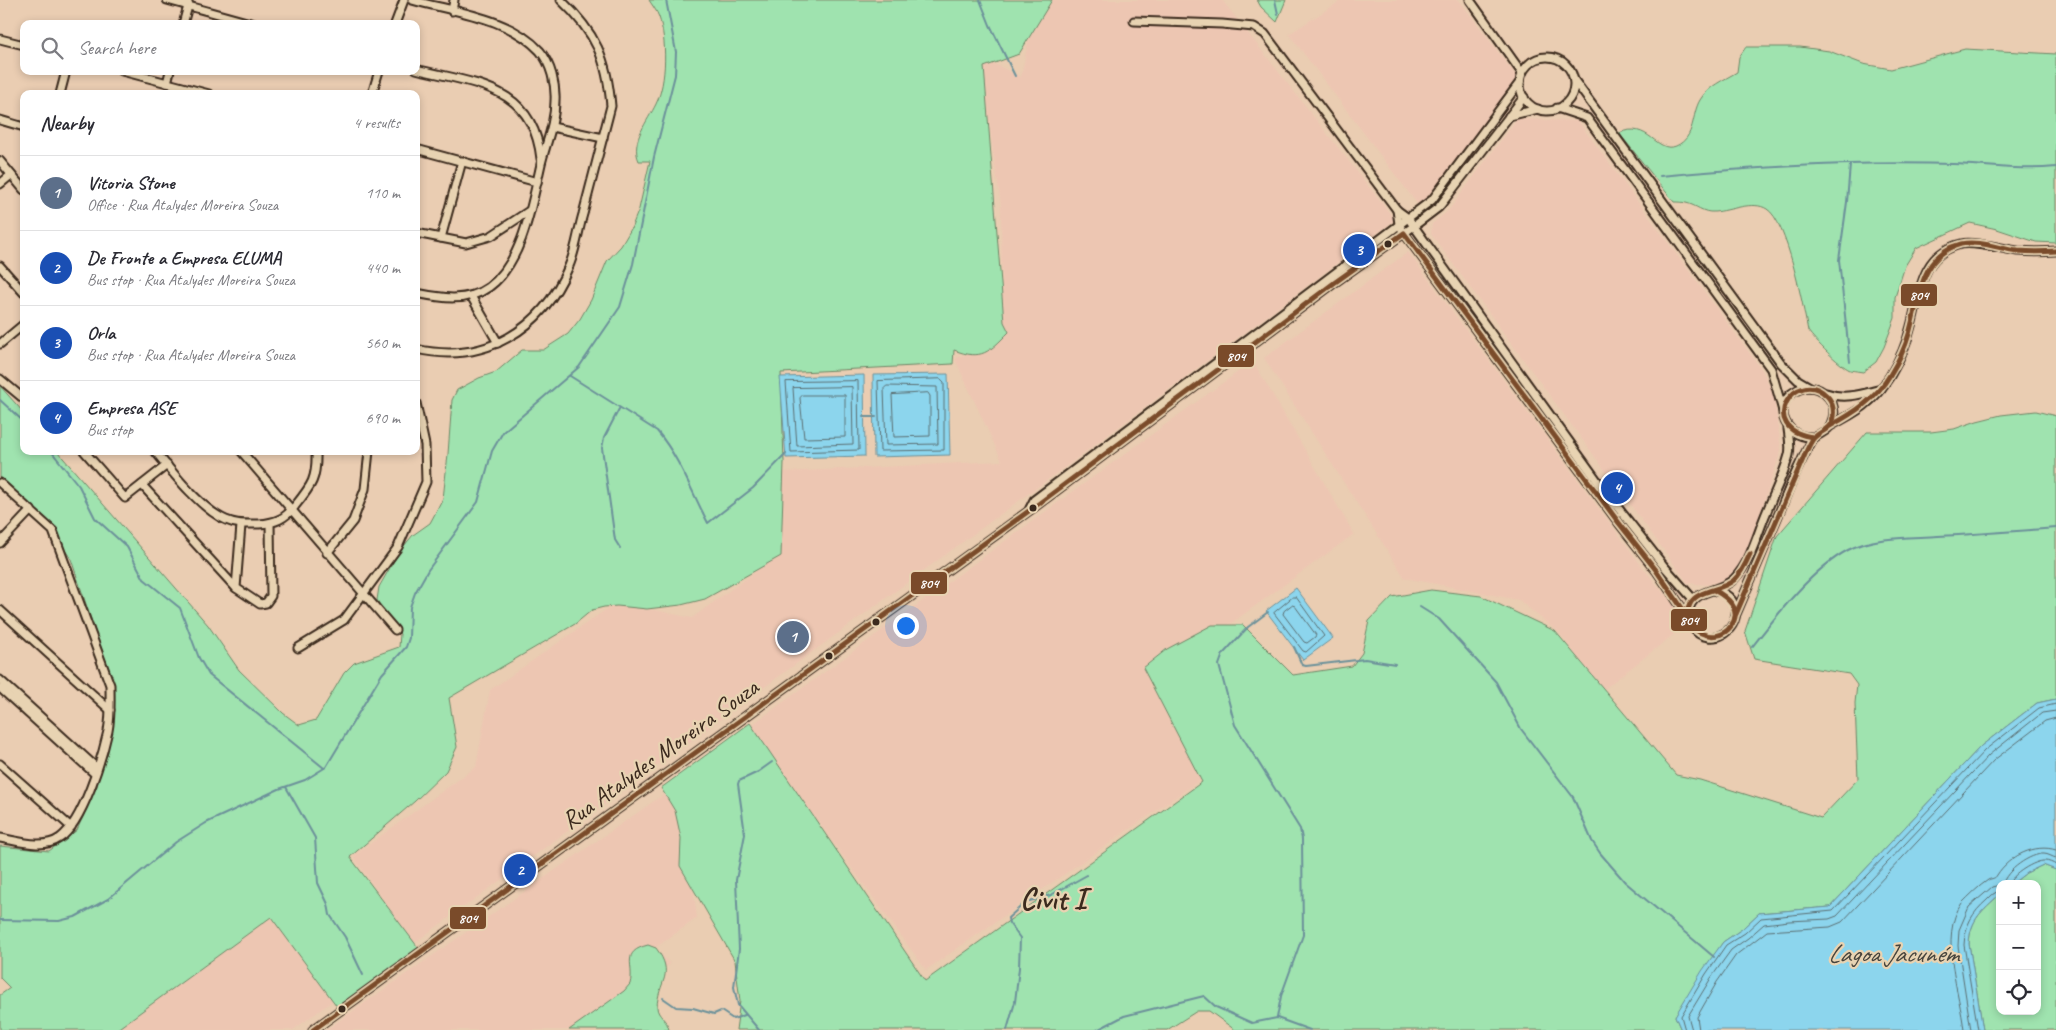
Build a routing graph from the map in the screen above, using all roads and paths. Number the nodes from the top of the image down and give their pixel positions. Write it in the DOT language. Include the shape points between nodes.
graph roads {
  1 [pos="166,0"];
  2 [pos="404,0"];
  3 [pos="412,0"];
  4 [pos="454,0"];
  5 [pos="561,0"];
  6 [pos="1470,0"];
  7 [pos="188,3"];
  8 [pos="452,11"];
  9 [pos="184,20"];
  10 [pos="241,20"];
  11 [pos="396,20"];
  12 [pos="1134,21"];
  13 [pos="0,39"];
  14 [pos="20,44"];
  15 [pos="420,70"];
  16 [pos="1522,72"];
  17 [pos="65,75"];
  18 [pos="137,75"];
  19 [pos="169,75"];
  20 [pos="378,75"];
  21 [pos="1574,80"];
  22 [pos="1520,82"];
  23 [pos="167,83"];
  24 [pos="61,90"];
  25 [pos="194,90"];
  26 [pos="373,90"];
  27 [pos="1524,97"];
  28 [pos="1557,108"];
  29 [pos="1538,109"];
  30 [pos="1509,116"];
  31 [pos="0,120"];
  32 [pos="20,126"];
  33 [pos="552,127"];
  34 [pos="603,138"];
  35 [pos="420,150"];
  36 [pos="0,161"];
  37 [pos="462,161"];
  38 [pos="542,162"];
  39 [pos="11,175"];
  40 [pos="537,182"];
  41 [pos="0,184"];
  42 [pos="20,185"];
  43 [pos="1396,210"];
  44 [pos="530,211"];
  45 [pos="1408,218"];
  46 [pos="1399,224"];
  47 [pos="1414,226"];
  48 [pos="420,233"];
  49 [pos="1404,233"];
  50 [pos="441,238"];
  51 [pos="2056,251"];
  52 [pos="0,266"];
  53 [pos="20,288"];
  54 [pos="420,294"];
  55 [pos="471,296"];
  56 [pos="20,327"];
  57 [pos="498,343"];
  58 [pos="0,344"];
  59 [pos="420,351"];
  60 [pos="1518,371"];
  61 [pos="1512,377"];
  62 [pos="0,379"];
  63 [pos="1810,388"];
  64 [pos="1882,389"];
  65 [pos="1820,390"];
  66 [pos="20,396"];
  67 [pos="1783,411"];
  68 [pos="420,422"];
  69 [pos="1830,426"];
  70 [pos="1788,428"];
  71 [pos="1814,437"];
  72 [pos="87,455"];
  73 [pos="158,455"];
  74 [pos="244,455"];
  75 [pos="316,455"];
  76 [pos="369,455"];
  77 [pos="167,466"];
  78 [pos="0,483"];
  79 [pos="142,485"];
  80 [pos="31,510"];
  81 [pos="1029,510"];
  82 [pos="291,511"];
  83 [pos="270,523"];
  84 [pos="241,525"];
  85 [pos="0,543"];
  86 [pos="327,553"];
  87 [pos="236,588"];
  88 [pos="1714,590"];
  89 [pos="364,595"];
  90 [pos="1693,600"];
  91 [pos="1,614"];
  92 [pos="1736,614"];
  93 [pos="1688,617"];
  94 [pos="395,630"];
  95 [pos="298,648"];
  96 [pos="0,680"];
  97 [pos="3,691"];
  98 [pos="110,710"];
  99 [pos="0,764"];
  100 [pos="96,771"];
  101 [pos="70,827"];
  102 [pos="0,838"];
  103 [pos="313,1030"];
  1 -- 7 [label="street"];
  2 -- 11 [label="street"];
  3 -- 8 [label="street"];
  4 -- 8 [label="street"];
  5 -- 34 [label="street" via="591,34 602,54 609,79 611,106"];
  6 -- 16 [label="street"];
  7 -- 9 [label="street"];
  7 -- 10 [label="street"];
  8 -- 33 [label="street" via="515,30 540,52 552,74 556,99"];
  12 -- 43 [label="street" via="1254,27 1265,34"];
  13 -- 14 [label="street"];
  15 -- 38 [label="street" via="501,92 513,101 529,118 538,138"];
  16 -- 21 [label="street" via="1534,60 1556,58 1570,70"];
  16 -- 22 [label="street"];
  17 -- 24 [label="street"];
  18 -- 23 [label="street"];
  19 -- 23 [label="street"];
  20 -- 26 [label="street"];
  21 -- 28 [label="street" via="1570,98"];
  21 -- 63 [label="street" via="1781,363"];
  22 -- 27 [label="street"];
  22 -- 45 [label="street, Rua Atalydes Moreira Souza" via="1432,200"];
  23 -- 25 [label="street"];
  27 -- 29 [label="street"];
  27 -- 30 [label="street, Rua Atalydes Moreira Souza"];
  28 -- 29 [label="street"];
  28 -- 67 [label="street" via="1587,118 1771,369"];
  29 -- 30 [label="street"];
  30 -- 47 [label="street, Rua Atalydes Moreira Souza" via="1439,207"];
  31 -- 32 [label="street"];
  33 -- 34 [label="street"];
  33 -- 38 [label="street"];
  34 -- 57 [label="street" via="569,265 533,321"];
  35 -- 37 [label="street"];
  36 -- 39 [label="street"];
  37 -- 40 [label="street"];
  37 -- 50 [label="street"];
  38 -- 40 [label="street"];
  39 -- 41 [label="street"];
  39 -- 42 [label="street"];
  40 -- 44 [label="street"];
  43 -- 45 [label="street"];
  43 -- 46 [label="street"];
  44 -- 50 [label="street" via="492,236 466,242"];
  44 -- 55 [label="street" via="507,270 488,288"];
  45 -- 46 [label="street, Rua Atalydes Moreira Souza"];
  45 -- 47 [label="street"];
  46 -- 49 [label="street"];
  46 -- 81 [label="street, Rua Atalydes Moreira Souza" via="1034,500"];
  47 -- 49 [label="street, Rua Atalydes Moreira Souza"];
  47 -- 60 [label="street"];
  48 -- 50 [label="street"];
  49 -- 61 [label="street"];
  49 -- 81 [label="street, Rua Atalydes Moreira Souza"];
  51 -- 64 [label="street" via="2019,251 1962,243 1942,252 1928,269 1919,288 1912,326 1892,374"];
  52 -- 53 [label="street"];
  54 -- 55 [label="street" via="440,298"];
  55 -- 57 [label="street"];
  56 -- 58 [label="street"];
  57 -- 59 [label="street" via="476,352 457,354"];
  60 -- 61 [label="street"];
  60 -- 90 [label="street" via="1626,518"];
  61 -- 93 [label="street"];
  62 -- 66 [label="street"];
  63 -- 65 [label="street"];
  63 -- 67 [label="street" via="1800,388 1792,394"];
  64 -- 65 [label="street" via="1850,397 1834,396"];
  64 -- 69 [label="street" via="1860,410"];
  65 -- 69 [label="street" via="1833,406"];
  67 -- 70 [label="street"];
  68 -- 89 [label="street" via="425,445 426,482 398,546"];
  69 -- 71 [label="street"];
  70 -- 71 [label="street" via="1796,435"];
  70 -- 88 [label="street" via="1790,453 1748,560 1733,580"];
  71 -- 92 [label="street"];
  72 -- 79 [label="street" via="125,498"];
  73 -- 77 [label="street"];
  74 -- 82 [label="street"];
  75 -- 82 [label="street" via="312,485"];
  76 -- 86 [label="street" via="365,489 353,520"];
  77 -- 79 [label="street"];
  77 -- 84 [label="street" via="208,510"];
  78 -- 80 [label="street"];
  79 -- 87 [label="street"];
  80 -- 85 [label="street"];
  80 -- 98 [label="street" via="53,531 110,685"];
  81 -- 103 [label="street, Rua Atalydes Moreira Souza"];
  82 -- 83 [label="street"];
  82 -- 86 [label="street"];
  83 -- 84 [label="street"];
  83 -- 87 [label="street" via="271,596 266,603 260,604"];
  84 -- 87 [label="street"];
  86 -- 89 [label="street"];
  88 -- 90 [label="street" via="1700,593"];
  88 -- 92 [label="street" via="1725,594 1733,603"];
  89 -- 94 [label="street"];
  89 -- 95 [label="street" via="344,620"];
  90 -- 93 [label="street"];
  91 -- 98 [label="street"];
  92 -- 93 [label="street" via="1732,628 1720,636 1706,637 1694,630"];
  96 -- 97 [label="street"];
  97 -- 100 [label="street"];
  98 -- 100 [label="street" via="108,731"];
  99 -- 101 [label="street"];
  100 -- 101 [label="street" via="84,804"];
  101 -- 102 [label="street" via="59,839 38,844"];
}
